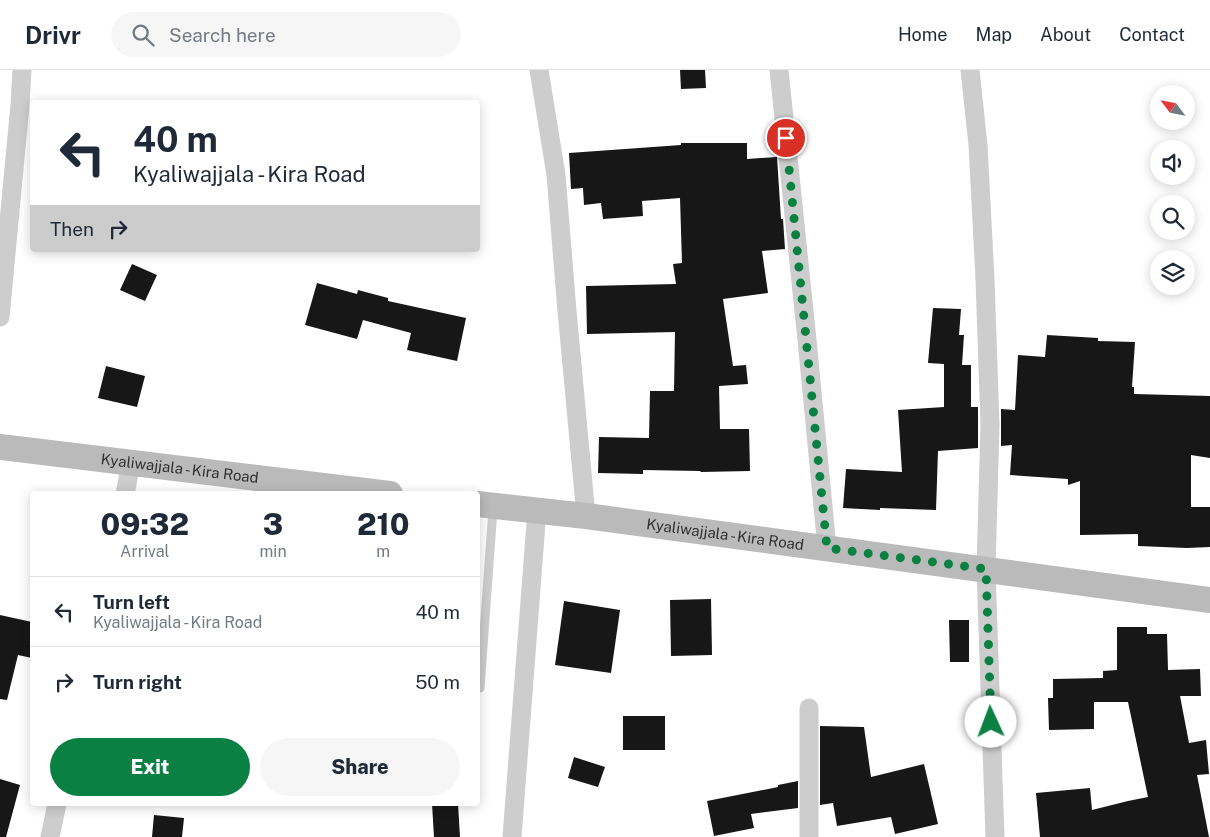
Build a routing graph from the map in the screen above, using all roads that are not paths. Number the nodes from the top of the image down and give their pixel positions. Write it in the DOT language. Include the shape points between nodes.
graph roads {
  1 [pos="22,70"];
  2 [pos="539,70"];
  3 [pos="779,70"];
  4 [pos="970,70"];
  5 [pos="0,317"];
  6 [pos="0,447"];
  7 [pos="131,463"];
  8 [pos="126,491"];
  9 [pos="365,491"];
  10 [pos="485,505"];
  11 [pos="537,510"];
  12 [pos="586,516"];
  13 [pos="827,548"];
  14 [pos="986,569"];
  15 [pos="1210,600"];
  16 [pos="480,688"];
  17 [pos="809,708"];
  18 [pos="57,806"];
  19 [pos="50,837"];
  20 [pos="512,837"];
  21 [pos="809,837"];
  22 [pos="995,837"];
  1 -- 5 [label="street"];
  2 -- 12 [label="street" via="556,175"];
  3 -- 13 [label="street"];
  4 -- 14 [label="street" via="978,145 990,425"];
  6 -- 7 [label="street, Kyaliwajjala - Kira Road"];
  7 -- 8 [label="street"];
  7 -- 9 [label="street, Kyaliwajjala - Kira Road"];
  10 -- 11 [label="street, Kyaliwajjala - Kira Road"];
  10 -- 16 [label="lane"];
  11 -- 12 [label="street, Kyaliwajjala - Kira Road"];
  11 -- 20 [label="street"];
  12 -- 13 [label="street, Kyaliwajjala - Kira Road"];
  13 -- 14 [label="street, Kyaliwajjala - Kira Road"];
  14 -- 15 [label="street, Kyaliwajjala - Kira Road"];
  14 -- 22 [label="street"];
  17 -- 21 [label="street"];
  18 -- 19 [label="street"];
}
